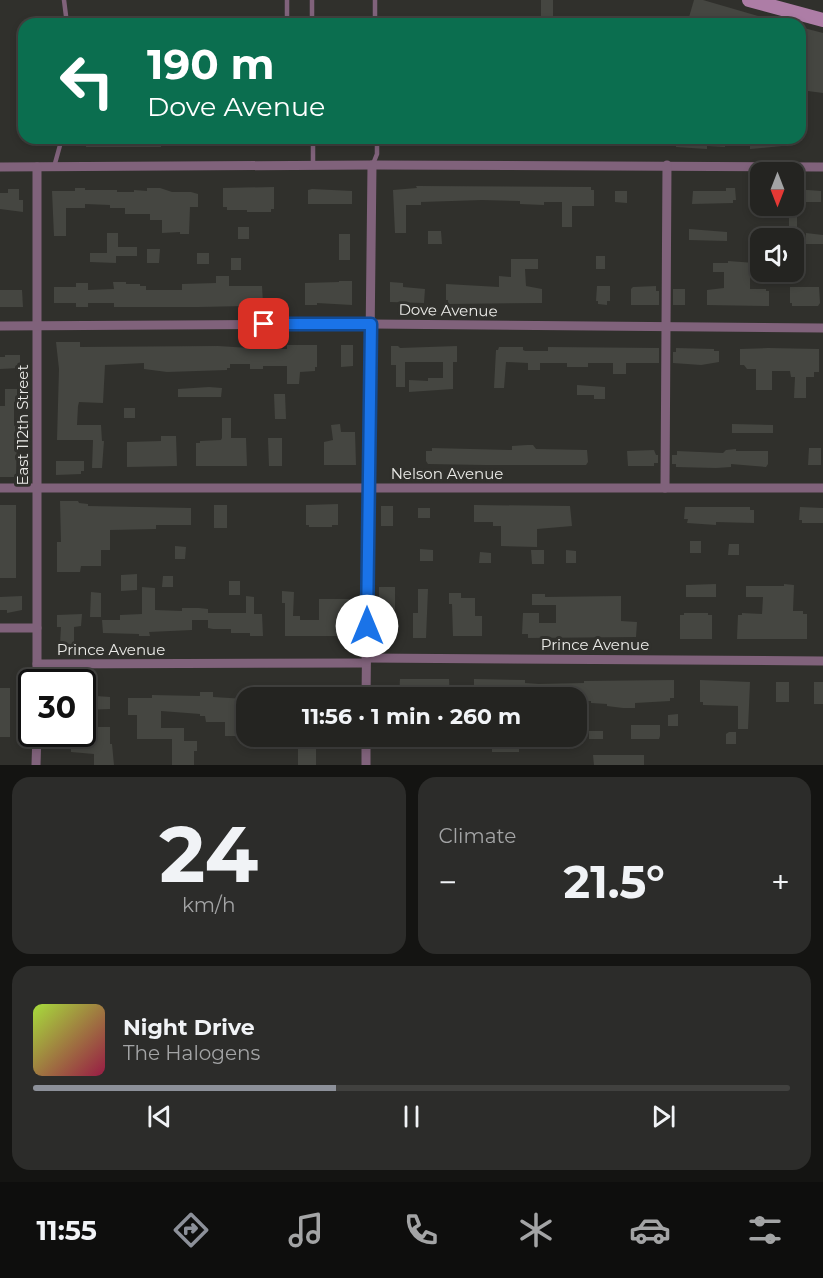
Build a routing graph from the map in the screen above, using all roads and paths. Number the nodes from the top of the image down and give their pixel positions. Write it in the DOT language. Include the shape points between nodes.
graph roads {
  1 [pos="64,0"];
  2 [pos="287,0"];
  3 [pos="312,0"];
  4 [pos="375,0"];
  5 [pos="749,0"];
  6 [pos="66,18"];
  7 [pos="287,18"];
  8 [pos="312,18"];
  9 [pos="375,18"];
  10 [pos="823,20"];
  11 [pos="60,144"];
  12 [pos="313,144"];
  13 [pos="377,144"];
  14 [pos="313,165"];
  15 [pos="372,165"];
  16 [pos="667,165"];
  17 [pos="0,167"];
  18 [pos="37,167"];
  19 [pos="54,167"];
  20 [pos="823,167"];
  21 [pos="371,324"];
  22 [pos="36,325"];
  23 [pos="0,326"];
  24 [pos="666,328"];
  25 [pos="823,328"];
  26 [pos="0,488"];
  27 [pos="38,488"];
  28 [pos="368,488"];
  29 [pos="665,488"];
  30 [pos="823,488"];
  31 [pos="0,628"];
  32 [pos="37,628"];
  33 [pos="366,660"];
  34 [pos="823,661"];
  35 [pos="37,664"];
  36 [pos="37,669"];
  37 [pos="366,687"];
  38 [pos="37,747"];
  39 [pos="366,747"];
  40 [pos="36,765"];
  41 [pos="366,765"];
  1 -- 6 [label="lane"];
  2 -- 7 [label="lane"];
  3 -- 8 [label="lane"];
  4 -- 9 [label="lane"];
  5 -- 10 [label="street"];
  11 -- 19 [label="lane"];
  12 -- 14 [label="lane"];
  13 -- 15 [label="lane"];
  14 -- 15 [label="street"];
  14 -- 19 [label="street"];
  15 -- 16 [label="street"];
  15 -- 21 [label="street"];
  16 -- 20 [label="street"];
  16 -- 24 [label="street"];
  17 -- 18 [label="street"];
  18 -- 19 [label="street"];
  18 -- 22 [label="street, East 112th Street"];
  21 -- 22 [label="street, Dove Avenue"];
  21 -- 24 [label="street, Dove Avenue"];
  21 -- 28 [label="street"];
  22 -- 23 [label="street, Dove Avenue"];
  22 -- 27 [label="street, East 112th Street"];
  24 -- 25 [label="street, Dove Avenue"];
  24 -- 29 [label="street"];
  26 -- 27 [label="street, Nelson Avenue"];
  27 -- 28 [label="street, Nelson Avenue"];
  27 -- 32 [label="street, East 112th Street"];
  28 -- 29 [label="street, Nelson Avenue"];
  28 -- 33 [label="street"];
  29 -- 30 [label="street, Nelson Avenue"];
  31 -- 32 [label="street"];
  32 -- 35 [label="street, East 112th Street"];
  33 -- 34 [label="street, Prince Avenue"];
  33 -- 35 [label="street, Prince Avenue"];
  33 -- 37 [label="street"];
  35 -- 36 [label="street, East 112th Street"];
  38 -- 40 [label="street"];
  39 -- 41 [label="street"];
}
